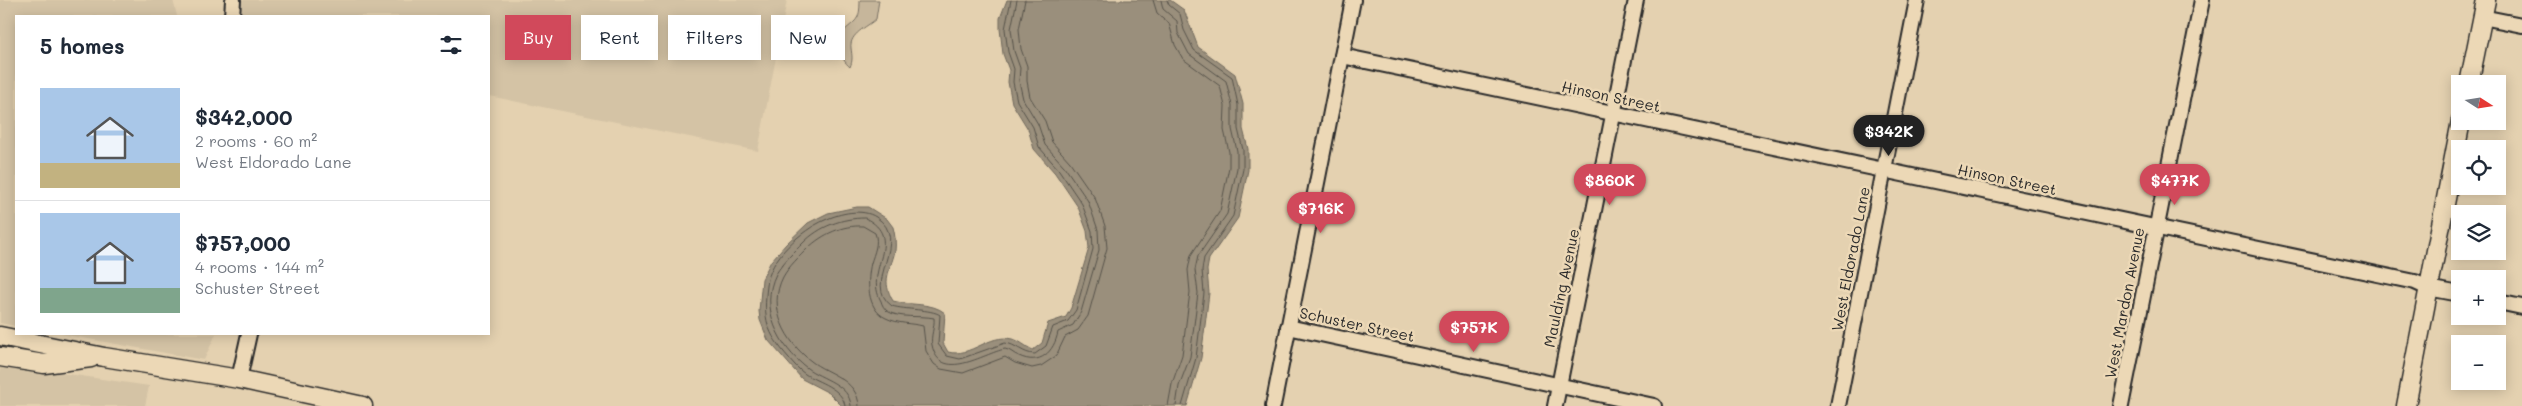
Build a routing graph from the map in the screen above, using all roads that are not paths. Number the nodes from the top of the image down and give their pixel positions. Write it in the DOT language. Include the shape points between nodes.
graph roads {
  1 [pos="233,0"];
  2 [pos="1353,0"];
  3 [pos="1636,0"];
  4 [pos="1917,0"];
  5 [pos="2202,0"];
  6 [pos="2484,8"];
  7 [pos="232,15"];
  8 [pos="2522,25"];
  9 [pos="1342,56"];
  10 [pos="2471,75"];
  11 [pos="1613,114"];
  12 [pos="2459,130"];
  13 [pos="1885,171"];
  14 [pos="2156,228"];
  15 [pos="2428,288"];
  16 [pos="2451,292"];
  17 [pos="2506,304"];
  18 [pos="2522,307"];
  19 [pos="1288,327"];
  20 [pos="249,335"];
  21 [pos="0,336"];
  22 [pos="0,357"];
  23 [pos="104,357"];
  24 [pos="239,379"];
  25 [pos="1559,385"];
  26 [pos="363,406"];
  27 [pos="1273,406"];
  28 [pos="1555,406"];
  29 [pos="1654,406"];
  30 [pos="1838,406"];
  31 [pos="2120,406"];
  32 [pos="2406,406"];
  1 -- 7 [label="street"];
  2 -- 9 [label="street"];
  3 -- 11 [label="street, Maulding Avenue"];
  4 -- 13 [label="street, West Eldorado Lane"];
  5 -- 14 [label="street, West Mardon Avenue"];
  6 -- 8 [label="street"];
  6 -- 10 [label="main road"];
  9 -- 11 [label="street, Hinson Street"];
  9 -- 19 [label="street"];
  11 -- 13 [label="street, Hinson Street"];
  11 -- 25 [label="street, Maulding Avenue"];
  12 -- 15 [label="main road"];
  13 -- 14 [label="street, Hinson Street"];
  13 -- 30 [label="street, West Eldorado Lane"];
  14 -- 15 [label="street, Hinson Street" via="2414,282"];
  14 -- 31 [label="street, West Mardon Avenue"];
  15 -- 16 [label="street, Hinson Street"];
  15 -- 32 [label="main road"];
  17 -- 18 [label="street"];
  19 -- 25 [label="street, Schuster Street"];
  19 -- 27 [label="street"];
  20 -- 24 [label="street"];
  21 -- 23 [label="main road"];
  22 -- 23 [label="main road" via="44,364"];
  23 -- 24 [label="main road"];
  24 -- 26 [label="main road"];
  25 -- 28 [label="street, Maulding Avenue"];
  25 -- 29 [label="street, Schuster Street"];
}
